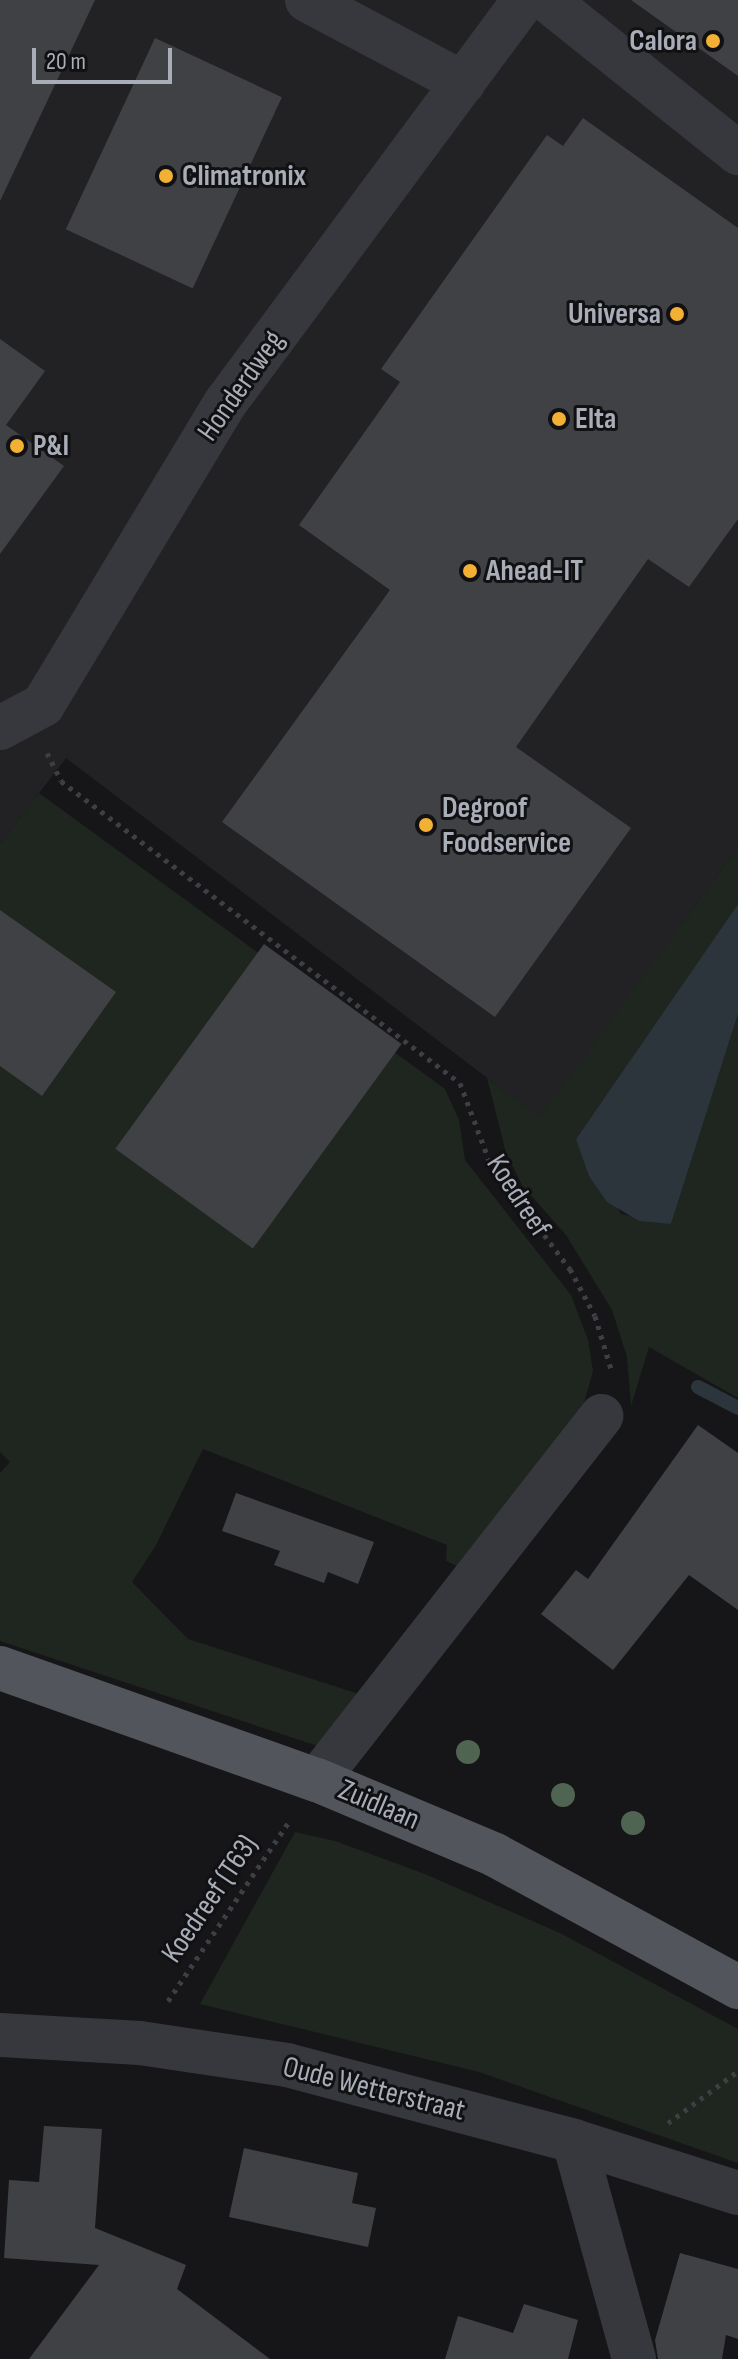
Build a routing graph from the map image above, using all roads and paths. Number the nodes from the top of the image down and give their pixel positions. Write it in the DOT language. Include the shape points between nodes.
graph roads {
  1 [pos="307,0"];
  2 [pos="524,0"];
  3 [pos="547,0"];
  4 [pos="463,83"];
  5 [pos="738,153"];
  6 [pos="43,705"];
  7 [pos="0,728"];
  8 [pos="601,1416"];
  9 [pos="0,1668"];
  10 [pos="317,1780"];
  11 [pos="738,1987"];
  12 [pos="0,2035"];
  13 [pos="140,2043"];
  14 [pos="574,2141"];
  15 [pos="738,2193"];
  16 [pos="634,2359"];
  1 -- 4 [label="street"];
  2 -- 4 [label="street, Honderdweg"];
  3 -- 5 [label="street"];
  4 -- 6 [label="street, Honderdweg" via="226,402"];
  6 -- 7 [label="street"];
  6 -- 8 [label="path, Koedreef" via="44,748 61,781 460,1083 490,1163 570,1269 595,1316 612,1370"];
  8 -- 10 [label="street"];
  9 -- 10 [label="main road, Zuidlaan"];
  10 -- 11 [label="main road, Zuidlaan" via="495,1855"];
  10 -- 13 [label="path, Koedreef (T63)"];
  12 -- 13 [label="street, Oude Wetterstraat"];
  13 -- 14 [label="street, Oude Wetterstraat" via="287,2065"];
  14 -- 15 [label="street, Oude Wetterstraat"];
  14 -- 16 [label="street"];
}
